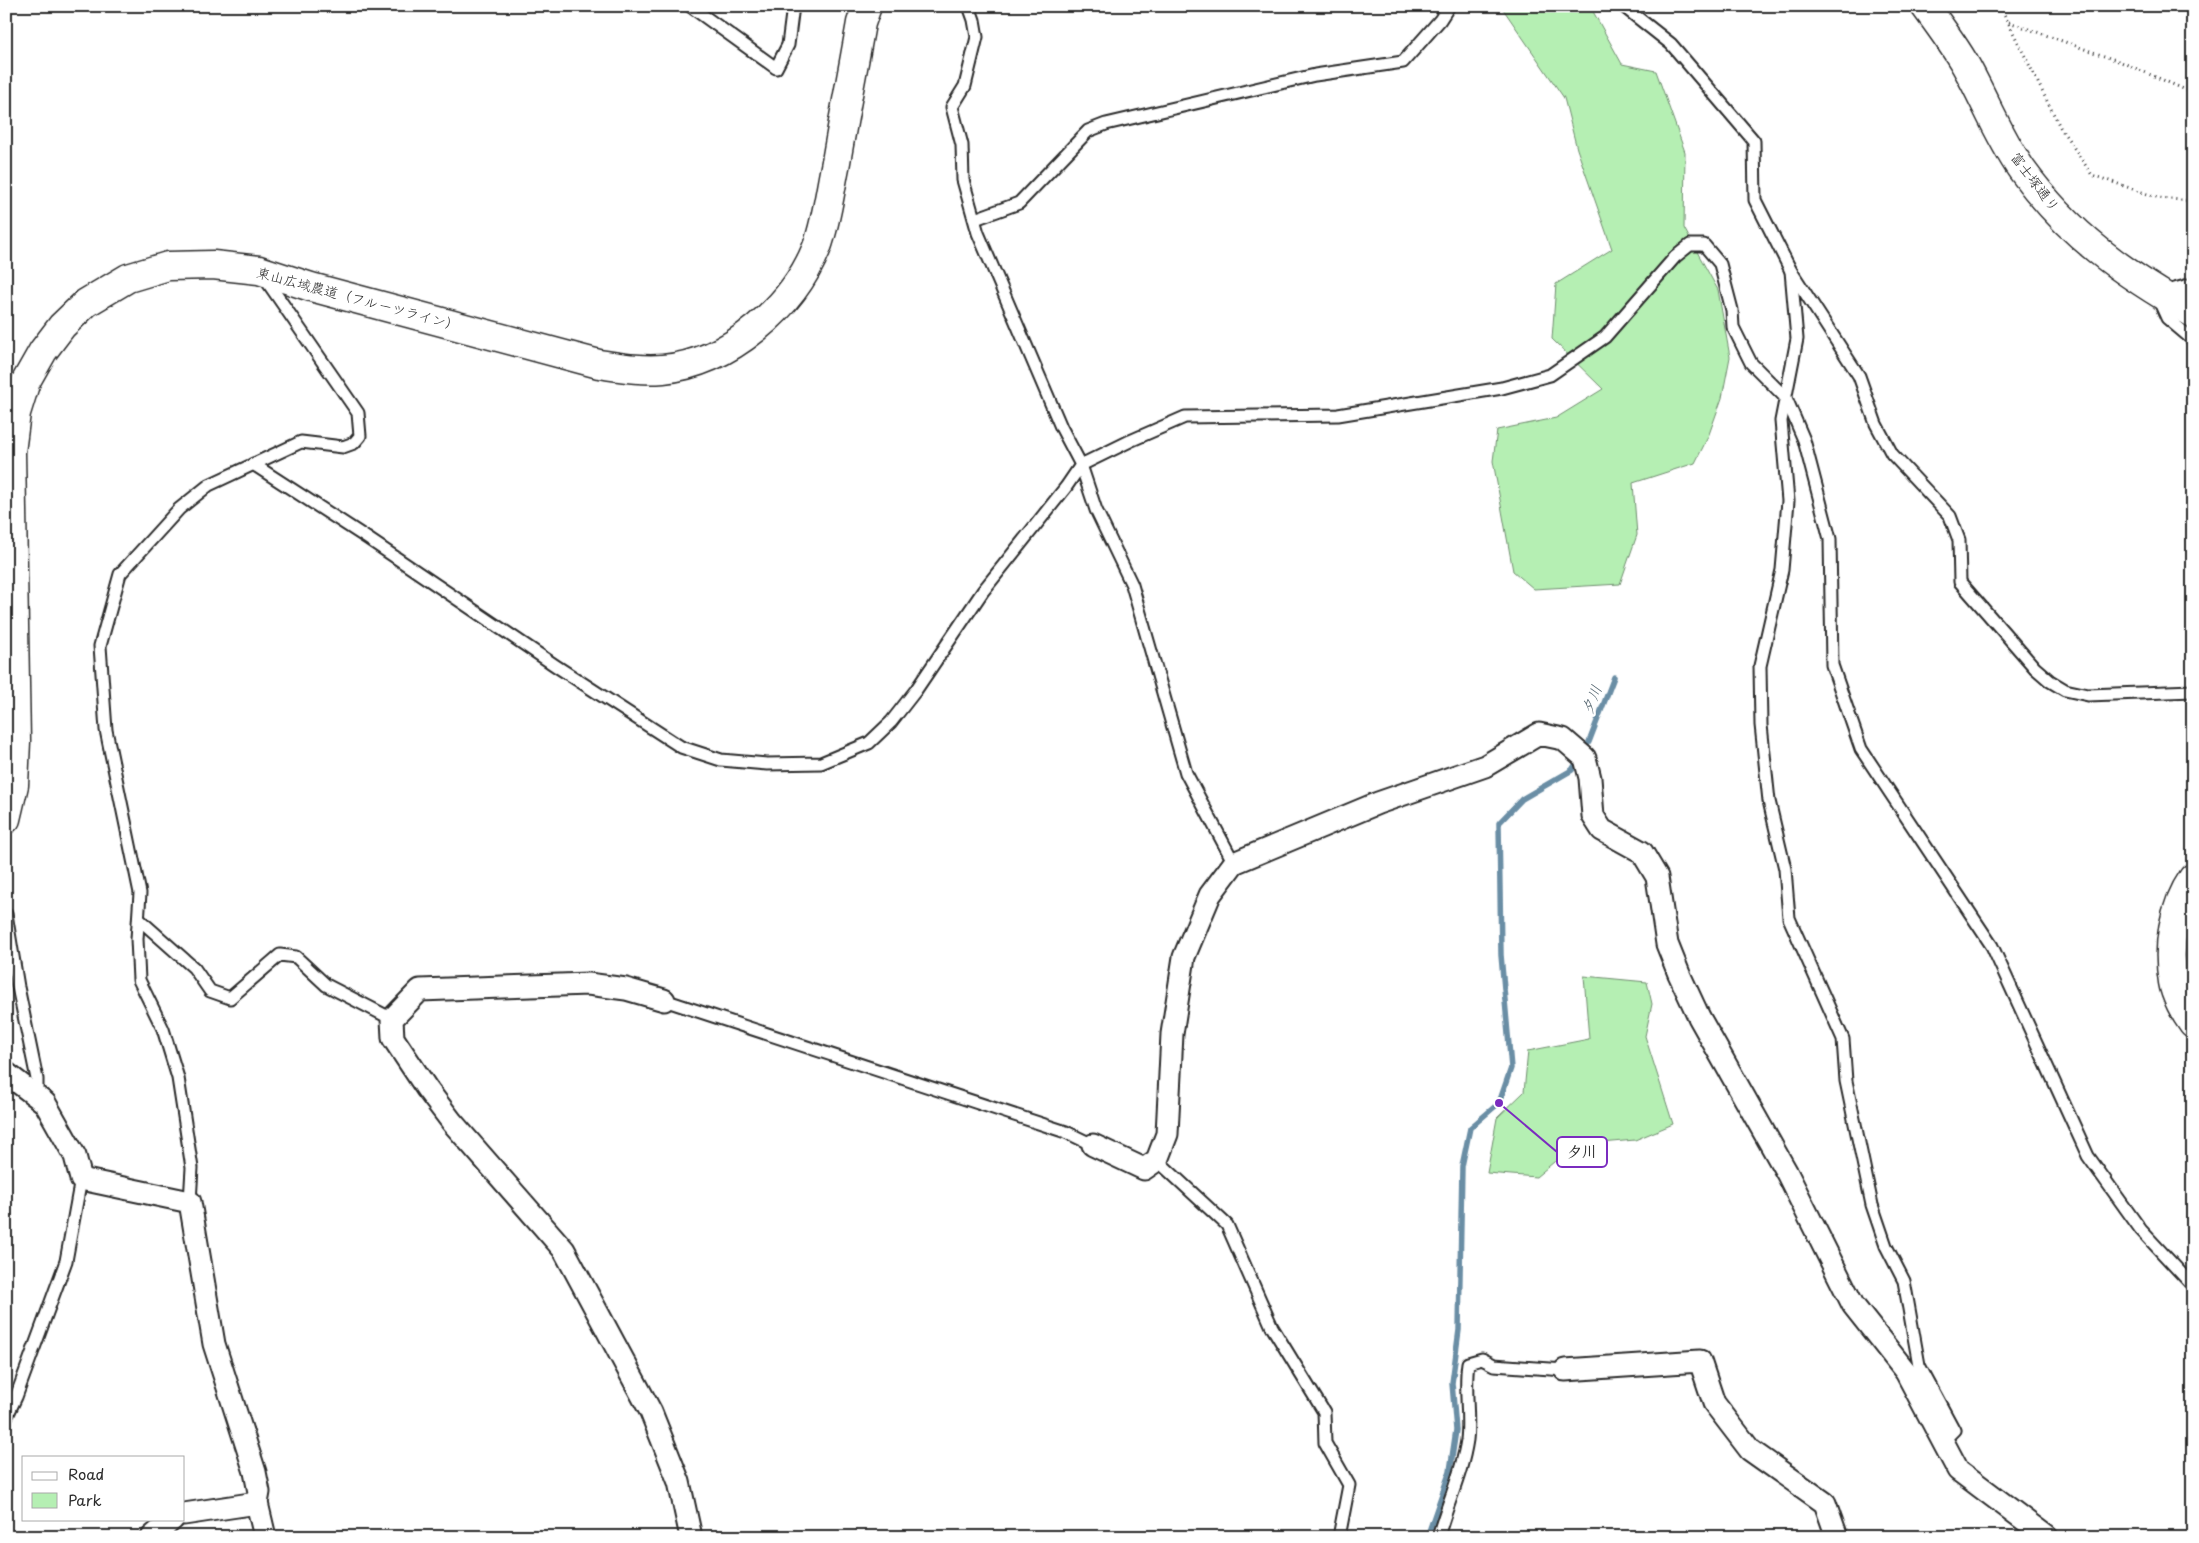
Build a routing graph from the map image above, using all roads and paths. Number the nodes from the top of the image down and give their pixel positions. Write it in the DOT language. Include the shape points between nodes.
graph roads {
  1 [pos="690,6"];
  2 [pos="793,6"];
  3 [pos="867,6"];
  4 [pos="969,6"];
  5 [pos="1450,6"];
  6 [pos="1623,6"];
  7 [pos="1925,6"];
  8 [pos="2000,6"];
  9 [pos="2009,22"];
  10 [pos="2193,92"];
  11 [pos="2193,201"];
  12 [pos="975,219"];
  13 [pos="259,270"];
  14 [pos="1792,271"];
  15 [pos="2193,289"];
  16 [pos="2159,294"];
  17 [pos="2193,313"];
  18 [pos="2193,340"];
  19 [pos="1786,398"];
  20 [pos="253,464"];
  21 [pos="1081,465"];
  22 [pos="2193,691"];
  23 [pos="6,819"];
  24 [pos="1234,863"];
  25 [pos="2193,878"];
  26 [pos="6,914"];
  27 [pos="140,920"];
  28 [pos="664,1000"];
  29 [pos="392,1019"];
  30 [pos="2193,1024"];
  31 [pos="6,1072"];
  32 [pos="37,1095"];
  33 [pos="1093,1145"];
  34 [pos="1157,1160"];
  35 [pos="81,1179"];
  36 [pos="190,1202"];
  37 [pos="2193,1286"];
  38 [pos="1565,1370"];
  39 [pos="6,1418"];
  40 [pos="1944,1440"];
  41 [pos="257,1502"];
  42 [pos="185,1514"];
  43 [pos="172,1520"];
  44 [pos="152,1537"];
  45 [pos="265,1537"];
  46 [pos="691,1537"];
  47 [pos="1339,1537"];
  48 [pos="1438,1537"];
  49 [pos="1837,1537"];
  50 [pos="2047,1537"];
  1 -- 2 [label="lane" via="776,68 788,45"];
  3 -- 13 [label="street, 東山広域農道（フルーツライン）" via="817,247 801,279 757,329 696,361 664,369 631,369 599,364 311,287"];
  4 -- 12 [label="lane" via="977,38 965,86 952,106 962,145 963,180"];
  5 -- 12 [label="lane" via="1403,62 1315,75 1088,131 1019,203"];
  6 -- 14 [label="lane" via="1671,44 1754,142 1756,200"];
  7 -- 16 [label="street, 富士塚通り" via="1966,66 2022,170 2086,242"];
  8 -- 9 [label="path"];
  9 -- 10 [label="path"];
  9 -- 11 [label="path" via="2060,127 2092,175 2159,198"];
  12 -- 21 [label="lane" via="978,233 1061,427"];
  13 -- 20 [label="lane" via="358,413 360,436 354,444 343,447 301,442"];
  13 -- 23 [label="street, 東山広域農道（フルーツライン）" via="213,265 168,266 128,278 86,303 62,326 26,381 16,413 11,452 16,741 14,785"];
  14 -- 19 [label="lane" via="1797,340"];
  14 -- 22 [label="lane" via="1859,376 1876,424 1892,454 1950,516 1959,540 1960,582 2035,668 2065,690 2088,695"];
  15 -- 16 [label="street"];
  16 -- 17 [label="street, 富士塚通り"];
  16 -- 18 [label="lane" via="2167,318"];
  19 -- 21 [label="lane" via="1750,363 1733,327 1720,264 1704,245 1690,245 1675,257 1605,337 1550,375 1502,388 1338,415 1185,417"];
  19 -- 37 [label="lane" via="1804,440 1830,539 1832,665 1861,748 1992,946 2088,1156 2141,1230"];
  19 -- 40 [label="lane" via="1781,421 1788,501 1782,570 1760,666 1761,725 1769,800 1785,869 1789,918 1843,1039 1846,1081 1872,1205 1886,1246 1904,1281 1919,1365 1954,1430"];
  20 -- 21 [label="lane" via="681,747 721,760 767,764 821,763 869,743 891,722 916,690 983,591"];
  20 -- 27 [label="lane" via="208,486 179,509 120,574 100,646 106,730 140,893"];
  21 -- 24 [label="lane" via="1096,510 1132,585 1186,774"];
  24 -- 34 [label="street" via="1210,895 1184,957 1172,1034 1168,1134"];
  24 -- 40 [label="street" via="1378,803 1484,766 1539,734 1563,739 1584,758 1590,778 1593,816 1602,830 1642,852 1657,877 1667,944 1699,1017 1787,1173 1853,1305 1906,1372"];
  25 -- 30 [label="street" via="2176,910 2171,943 2173,983"];
  26 -- 32 [label="lane" via="37,1079"];
  27 -- 29 [label="lane" via="194,968 210,991 230,998 280,955 296,957 326,986"];
  27 -- 36 [label="lane" via="137,939 139,980 163,1029 178,1078 192,1168"];
  28 -- 29 [label="street" via="626,988 588,984 420,990"];
  28 -- 33 [label="lane" via="1066,1132"];
  29 -- 46 [label="street" via="393,1038 427,1090 564,1250 651,1412 679,1482"];
  31 -- 32 [label="street"];
  32 -- 35 [label="street" via="75,1156"];
  33 -- 34 [label="street" via="1144,1169"];
  34 -- 47 [label="lane" via="1227,1225 1272,1327 1324,1412 1325,1443 1349,1485"];
  35 -- 36 [label="street"];
  35 -- 39 [label="lane" via="66,1261"];
  36 -- 41 [label="street" via="214,1344 255,1472 259,1492"];
  38 -- 48 [label="lane" via="1494,1365 1482,1359 1468,1363 1465,1381 1467,1439 1458,1479"];
  38 -- 49 [label="street" via="1700,1361 1714,1403 1750,1450 1825,1503"];
  40 -- 50 [label="street" via="1958,1470"];
  41 -- 42 [label="street"];
  41 -- 45 [label="street"];
  43 -- 44 [label="street"];
}
